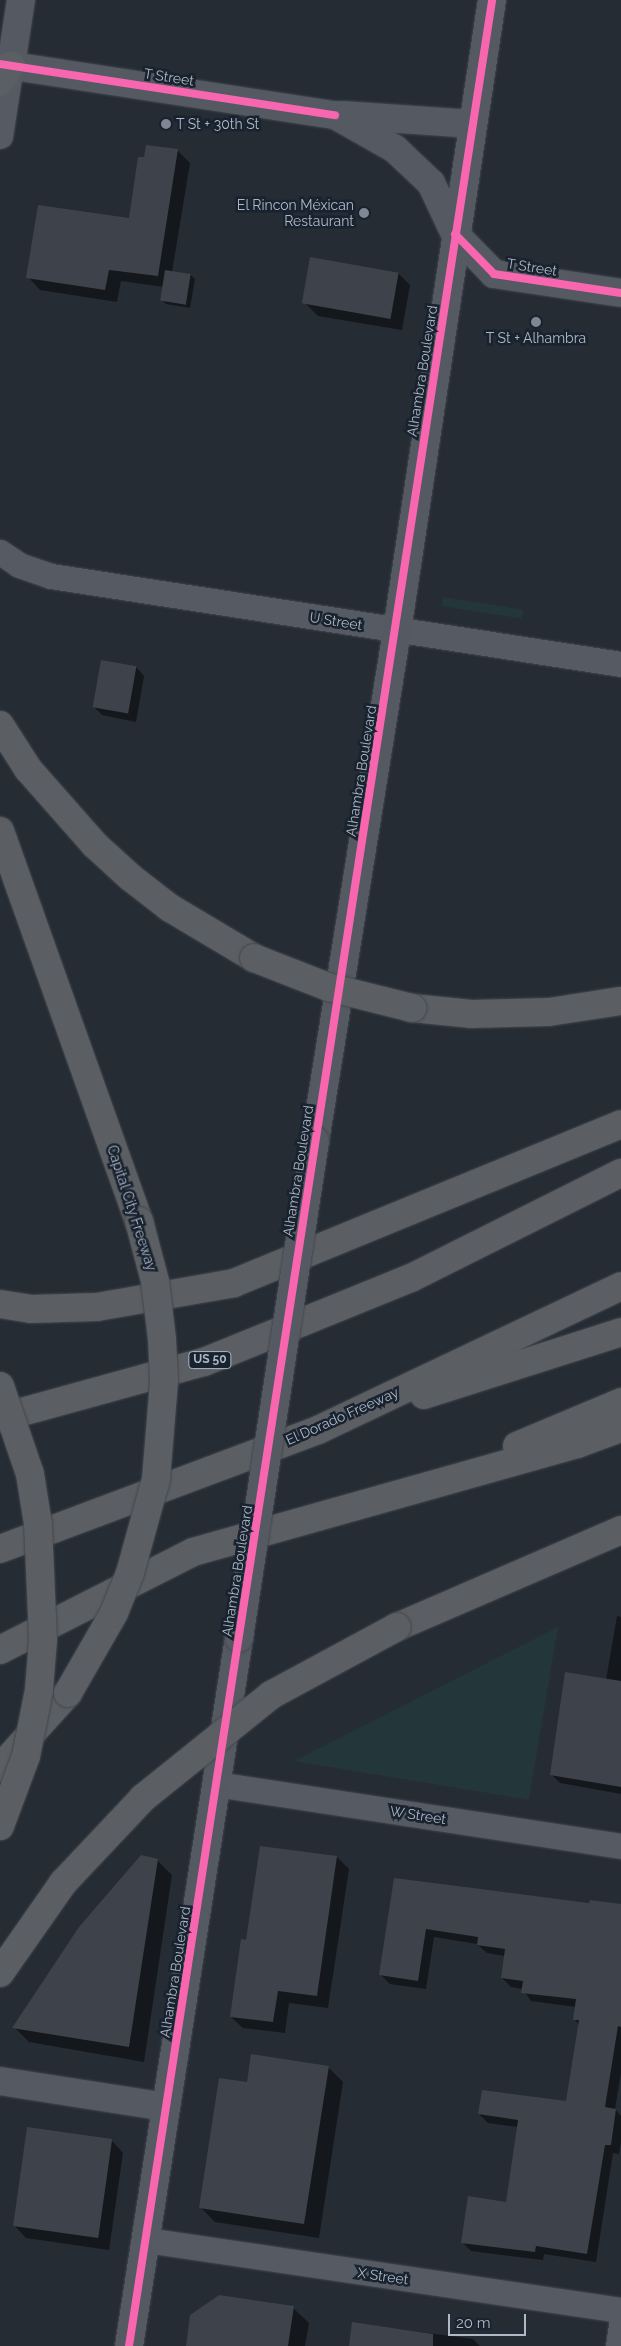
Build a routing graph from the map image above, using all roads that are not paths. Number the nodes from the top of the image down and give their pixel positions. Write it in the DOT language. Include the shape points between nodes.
graph roads {
  1 [pos="21,0"];
  2 [pos="492,0"];
  3 [pos="4,70"];
  4 [pos="335,115"];
  5 [pos="472,124"];
  6 [pos="0,136"];
  7 [pos="455,234"];
  8 [pos="621,293"];
  9 [pos="0,552"];
  10 [pos="397,631"];
  11 [pos="621,664"];
  12 [pos="0,725"];
  13 [pos="0,831"];
  14 [pos="621,1001"];
  15 [pos="621,1124"];
  16 [pos="621,1173"];
  17 [pos="621,1286"];
  18 [pos="0,1304"];
  19 [pos="621,1332"];
  20 [pos="0,1386"];
  21 [pos="621,1402"];
  22 [pos="0,1418"];
  23 [pos="621,1428"];
  24 [pos="318,1430"];
  25 [pos="407,1492"];
  26 [pos="621,1530"];
  27 [pos="0,1549"];
  28 [pos="0,1650"];
  29 [pos="0,1768"];
  30 [pos="216,1784"];
  31 [pos="0,1826"];
  32 [pos="621,1846"];
  33 [pos="0,1973"];
  34 [pos="0,2081"];
  35 [pos="166,2107"];
  36 [pos="146,2240"];
  37 [pos="621,2310"];
  38 [pos="621,2324"];
  39 [pos="129,2346"];
  40 [pos="618,2346"];
  1 -- 3 [label="main road"];
  2 -- 5 [label="main road, Alhambra Boulevard"];
  3 -- 4 [label="main road, T Street"];
  3 -- 6 [label="street"];
  4 -- 5 [label="main road"];
  4 -- 7 [label="main road, T Street" via="395,149 431,183"];
  5 -- 7 [label="main road, Alhambra Boulevard"];
  7 -- 8 [label="main road, T Street" via="494,274"];
  7 -- 10 [label="main road, Alhambra Boulevard"];
  9 -- 10 [label="street, U Street" via="19,565 51,576"];
  10 -- 11 [label="street, U Street"];
  10 -- 30 [label="main road, Alhambra Boulevard, bridge"];
  12 -- 14 [label="highway, bridge" via="28,769 95,845 170,908 254,958 328,988 412,1008 472,1014 549,1012"];
  13 -- 29 [label="highway, Capital City Freeway, bridge" via="139,1221 155,1280 164,1381 156,1478 130,1574 118,1605 68,1693"];
  15 -- 18 [label="highway" via="234,1284 97,1307 31,1309"];
  16 -- 22 [label="highway, US 50" via="411,1278 204,1362"];
  17 -- 24 [label="highway, El Dorado Freeway"];
  19 -- 24 [label="highway"];
  20 -- 31 [label="highway, bridge" via="30,1474 38,1524 43,1640 39,1690 26,1756"];
  21 -- 25 [label="highway"];
  23 -- 25 [label="highway" via="577,1444"];
  24 -- 27 [label="highway, El Dorado Freeway"];
  25 -- 28 [label="highway" via="193,1552"];
  26 -- 33 [label="highway, bridge" via="397,1627 271,1695 143,1798 63,1884"];
  30 -- 32 [label="street, W Street"];
  30 -- 35 [label="main road, Alhambra Boulevard"];
  34 -- 35 [label="main road"];
  35 -- 36 [label="main road, Alhambra Boulevard"];
  36 -- 37 [label="street, X Street"];
  36 -- 39 [label="main road, Alhambra Boulevard"];
  38 -- 40 [label="street"];
}
